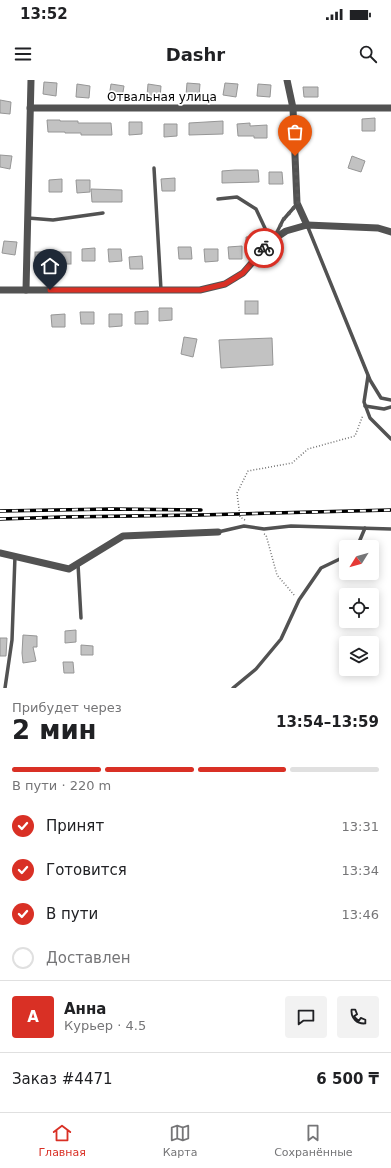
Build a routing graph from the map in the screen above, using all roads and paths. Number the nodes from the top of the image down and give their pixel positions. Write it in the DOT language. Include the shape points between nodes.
graph roads {
  1 [pos="32,80"];
  2 [pos="288,80"];
  3 [pos="30,108"];
  4 [pos="293,108"];
  5 [pos="391,108"];
  6 [pos="154,168"];
  7 [pos="218,199"];
  8 [pos="298,203"];
  9 [pos="103,214"];
  10 [pos="28,218"];
  11 [pos="307,225"];
  12 [pos="391,232"];
  13 [pos="272,240"];
  14 [pos="0,290"];
  15 [pos="26,290"];
  16 [pos="161,290"];
  17 [pos="368,376"];
  18 [pos="391,400"];
  19 [pos="366,406"];
  20 [pos="391,407"];
  21 [pos="391,439"];
  22 [pos="254,527"];
  23 [pos="365,528"];
  24 [pos="391,529"];
  25 [pos="218,532"];
  26 [pos="360,540"];
  27 [pos="0,553"];
  28 [pos="15,556"];
  29 [pos="339,559"];
  30 [pos="78,564"];
  31 [pos="299,600"];
  32 [pos="81,618"];
  33 [pos="6,688"];
  34 [pos="233,688"];
  1 -- 3 [label="street"];
  2 -- 4 [label="street"];
  3 -- 4 [label="street, Отвальная улица"];
  3 -- 10 [label="street"];
  4 -- 5 [label="street, Отвальная улица"];
  4 -- 8 [label="street"];
  6 -- 16 [label="lane"];
  7 -- 13 [label="lane" via="237,198 256,209"];
  8 -- 11 [label="street"];
  8 -- 13 [label="lane" via="283,220"];
  9 -- 10 [label="lane" via="53,220"];
  10 -- 15 [label="street"];
  11 -- 12 [label="street" via="378,228"];
  11 -- 13 [label="street" via="286,231"];
  11 -- 17 [label="lane"];
  13 -- 16 [label="street" via="243,273 225,284 200,290"];
  14 -- 15 [label="street"];
  15 -- 16 [label="street"];
  17 -- 18 [label="lane" via="381,398"];
  17 -- 19 [label="lane" via="364,402"];
  19 -- 20 [label="lane" via="384,409"];
  19 -- 21 [label="lane" via="370,418"];
  19 -- 22 [label="path" via="355,436 308,449 292,463 248,471 237,493 240,517"];
  22 -- 23 [label="lane"];
  22 -- 25 [label="lane" via="244,526"];
  22 -- 31 [label="path" via="266,535 277,575"];
  23 -- 24 [label="lane"];
  23 -- 26 [label="lane"];
  25 -- 30 [label="street" via="123,536"];
  27 -- 28 [label="street"];
  28 -- 30 [label="street" via="69,569"];
  28 -- 33 [label="lane" via="12,640"];
  29 -- 31 [label="lane" via="321,568"];
  30 -- 32 [label="lane"];
  31 -- 34 [label="lane" via="281,640 256,669"];
}
